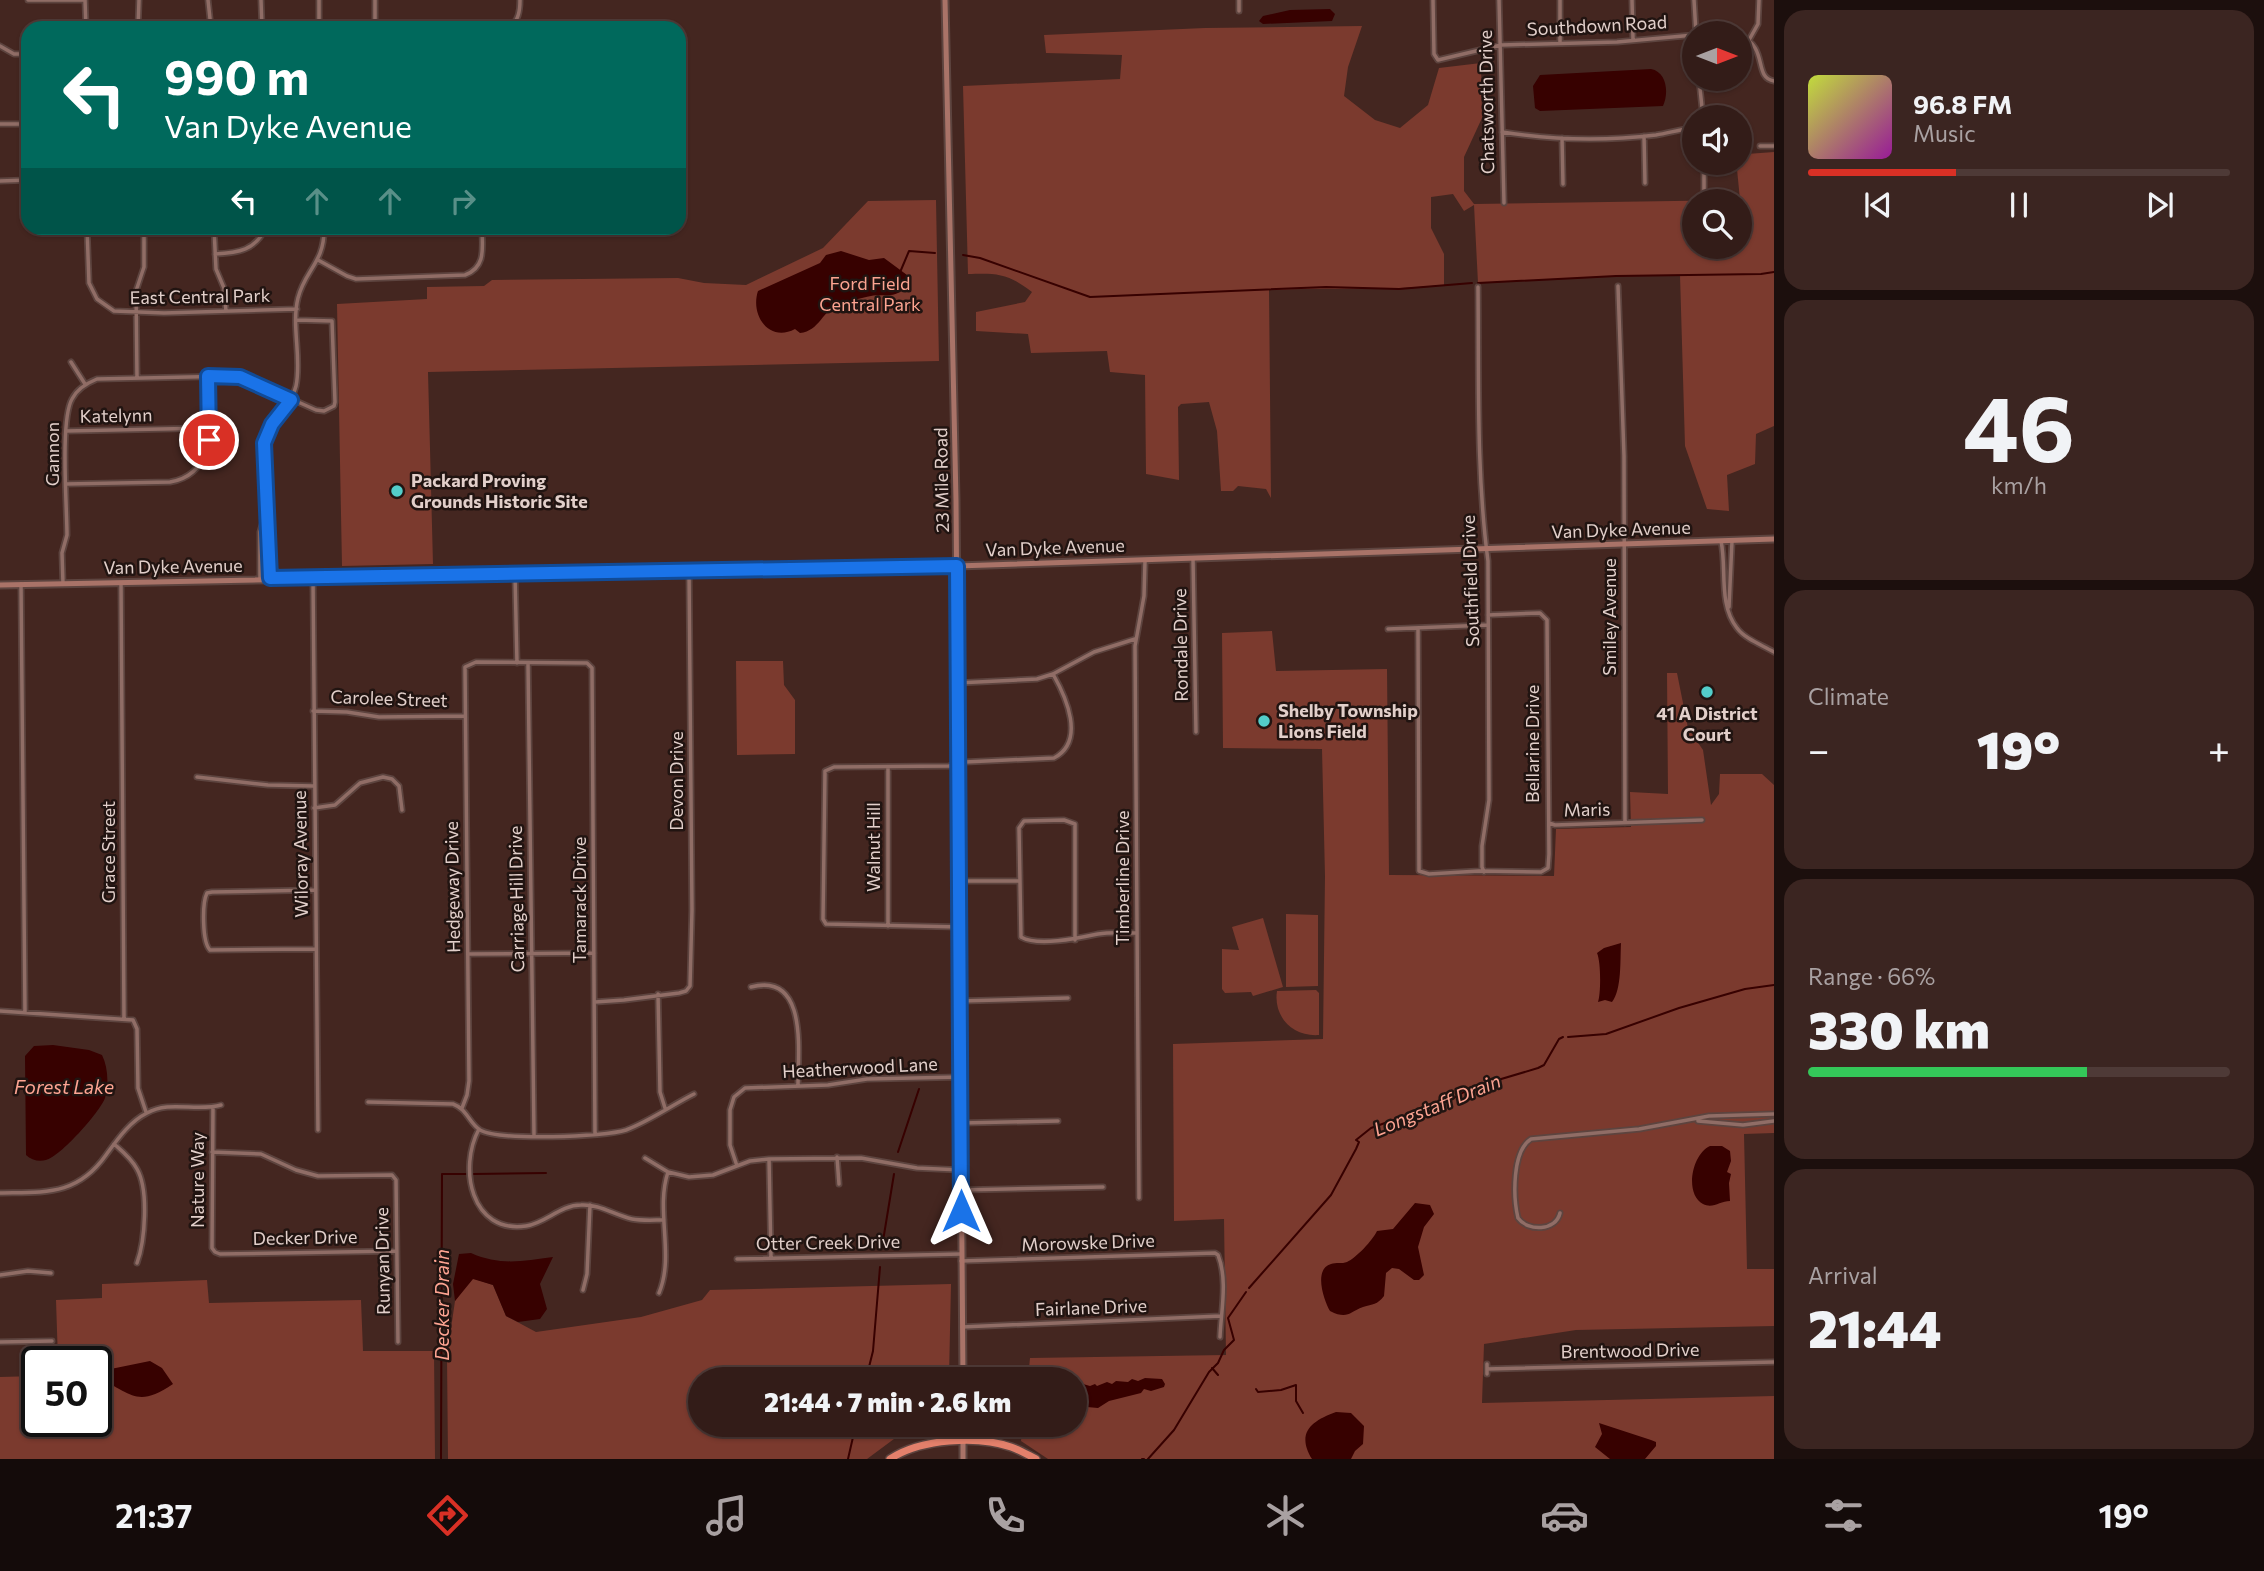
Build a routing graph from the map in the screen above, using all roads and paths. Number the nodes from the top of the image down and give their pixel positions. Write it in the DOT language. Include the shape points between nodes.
graph roads {
  1 [pos="28,0"];
  2 [pos="84,0"];
  3 [pos="139,0"];
  4 [pos="208,0"];
  5 [pos="261,0"];
  6 [pos="318,0"];
  7 [pos="375,0"];
  8 [pos="520,0"];
  9 [pos="945,0"];
  10 [pos="1239,0"];
  11 [pos="1433,0"];
  12 [pos="1499,0"];
  13 [pos="1560,0"];
  14 [pos="1632,0"];
  15 [pos="1695,0"];
  16 [pos="1759,0"];
  17 [pos="1240,11"];
  18 [pos="86,21"];
  19 [pos="138,21"];
  20 [pos="210,21"];
  21 [pos="262,21"];
  22 [pos="319,21"];
  23 [pos="375,21"];
  24 [pos="516,21"];
  25 [pos="1695,21"];
  26 [pos="1682,35"];
  27 [pos="1752,35"];
  28 [pos="1633,39"];
  29 [pos="1560,42"];
  30 [pos="1752,44"];
  31 [pos="1501,45"];
  32 [pos="0,46"];
  33 [pos="21,54"];
  34 [pos="1774,81"];
  35 [pos="0,124"];
  36 [pos="21,124"];
  37 [pos="1682,130"];
  38 [pos="1502,132"];
  39 [pos="1644,136"];
  40 [pos="1562,138"];
  41 [pos="1760,146"];
  42 [pos="1774,146"];
  43 [pos="21,180"];
  44 [pos="0,181"];
  45 [pos="1645,183"];
  46 [pos="1563,184"];
  47 [pos="1504,203"];
  48 [pos="87,235"];
  49 [pos="144,235"];
  50 [pos="214,235"];
  51 [pos="262,235"];
  52 [pos="324,235"];
  53 [pos="482,235"];
  54 [pos="215,254"];
  55 [pos="318,260"];
  56 [pos="1618,286"];
  57 [pos="1478,287"];
  58 [pos="297,309"];
  59 [pos="226,311"];
  60 [pos="136,313"];
  61 [pos="297,320"];
  62 [pos="71,362"];
  63 [pos="208,376"];
  64 [pos="138,377"];
  65 [pos="86,384"];
  66 [pos="291,400"];
  67 [pos="209,428"];
  68 [pos="66,431"];
  69 [pos="66,484"];
  70 [pos="265,516"];
  71 [pos="1774,539"];
  72 [pos="1721,541"];
  73 [pos="1732,541"];
  74 [pos="1623,544"];
  75 [pos="1486,549"];
  76 [pos="1193,557"];
  77 [pos="1145,559"];
  78 [pos="957,566"];
  79 [pos="689,571"];
  80 [pos="515,575"];
  81 [pos="270,578"];
  82 [pos="313,578"];
  83 [pos="260,579"];
  84 [pos="121,582"];
  85 [pos="63,583"];
  86 [pos="21,584"];
  87 [pos="0,585"];
  88 [pos="1729,609"];
  89 [pos="1488,615"];
  90 [pos="1488,625"];
  91 [pos="1388,629"];
  92 [pos="1418,629"];
  93 [pos="1135,639"];
  94 [pos="1774,652"];
  95 [pos="517,663"];
  96 [pos="528,663"];
  97 [pos="1054,674"];
  98 [pos="957,684"];
  99 [pos="313,711"];
  100 [pos="465,716"];
  101 [pos="1196,732"];
  102 [pos="958,764"];
  103 [pos="888,767"];
  104 [pos="197,777"];
  105 [pos="314,786"];
  106 [pos="314,808"];
  107 [pos="402,810"];
  108 [pos="1702,820"];
  109 [pos="1549,823"];
  110 [pos="1625,823"];
  111 [pos="1484,872"];
  112 [pos="959,881"];
  113 [pos="1018,881"];
  114 [pos="316,890"];
  115 [pos="888,926"];
  116 [pos="959,927"];
  117 [pos="1137,933"];
  118 [pos="1075,940"];
  119 [pos="316,949"];
  120 [pos="594,953"];
  121 [pos="469,954"];
  122 [pos="532,954"];
  123 [pos="751,987"];
  124 [pos="658,994"];
  125 [pos="1068,998"];
  126 [pos="960,1001"];
  127 [pos="595,1002"];
  128 [pos="0,1011"];
  129 [pos="25,1012"];
  130 [pos="124,1018"];
  131 [pos="960,1077"];
  132 [pos="798,1086"];
  133 [pos="694,1094"];
  134 [pos="368,1102"];
  135 [pos="221,1105"];
  136 [pos="213,1107"];
  137 [pos="462,1108"];
  138 [pos="665,1108"];
  139 [pos="146,1113"];
  140 [pos="1774,1114"];
  141 [pos="1720,1115"];
  142 [pos="1696,1120"];
  143 [pos="1058,1121"];
  144 [pos="1774,1121"];
  145 [pos="960,1123"];
  146 [pos="1721,1124"];
  147 [pos="479,1129"];
  148 [pos="318,1130"];
  149 [pos="595,1134"];
  150 [pos="534,1135"];
  151 [pos="114,1144"];
  152 [pos="212,1152"];
  153 [pos="837,1157"];
  154 [pos="645,1158"];
  155 [pos="769,1159"];
  156 [pos="737,1166"];
  157 [pos="961,1170"];
  158 [pos="668,1172"];
  159 [pos="839,1184"];
  160 [pos="1103,1187"];
  161 [pos="961,1190"];
  162 [pos="0,1192"];
  163 [pos="1139,1198"];
  164 [pos="590,1205"];
  165 [pos="1560,1213"];
  166 [pos="664,1220"];
  167 [pos="396,1251"];
  168 [pos="215,1252"];
  169 [pos="961,1257"];
  170 [pos="771,1258"];
  171 [pos="737,1259"];
  172 [pos="137,1263"];
  173 [pos="51,1273"];
  174 [pos="0,1275"];
  175 [pos="583,1290"];
  176 [pos="659,1293"];
  177 [pos="1221,1317"];
  178 [pos="962,1327"];
  179 [pos="1220,1337"];
  180 [pos="52,1341"];
  181 [pos="0,1342"];
  182 [pos="398,1342"];
  183 [pos="1774,1362"];
  184 [pos="963,1367"];
  185 [pos="1487,1369"];
  186 [pos="963,1437"];
  187 [pos="963,1441"];
  188 [pos="890,1459"];
  189 [pos="964,1459"];
  190 [pos="1036,1459"];
  1 -- 2 [label="street"];
  2 -- 18 [label="street"];
  3 -- 19 [label="street"];
  4 -- 20 [label="street"];
  5 -- 21 [label="street"];
  6 -- 22 [label="street"];
  7 -- 23 [label="street"];
  8 -- 24 [label="street"];
  9 -- 78 [label="main road, 23 Mile Road"];
  10 -- 17 [label="street"];
  11 -- 31 [label="street, Southdown Road" via="1436,59"];
  12 -- 31 [label="street, Chatsworth Drive"];
  13 -- 29 [label="street"];
  14 -- 28 [label="street"];
  15 -- 25 [label="street"];
  16 -- 27 [label="street" via="1758,24"];
  26 -- 28 [label="street, Southdown Road"];
  28 -- 29 [label="street, Southdown Road"];
  29 -- 31 [label="street, Southdown Road"];
  30 -- 34 [label="street" via="1763,75"];
  31 -- 38 [label="street, Chatsworth Drive"];
  32 -- 33 [label="street"];
  35 -- 36 [label="street"];
  37 -- 39 [label="street"];
  38 -- 40 [label="street"];
  38 -- 47 [label="street, Chatsworth Drive"];
  39 -- 40 [label="street"];
  39 -- 45 [label="street"];
  40 -- 46 [label="street"];
  41 -- 42 [label="street"];
  43 -- 44 [label="street"];
  48 -- 60 [label="street, East Central Park" via="88,277 94,295 114,311"];
  49 -- 60 [label="street"];
  50 -- 54 [label="street"];
  51 -- 54 [label="street" via="248,250"];
  52 -- 55 [label="street"];
  53 -- 55 [label="street" via="478,267 462,276 356,279"];
  54 -- 59 [label="street"];
  55 -- 58 [label="street"];
  56 -- 74 [label="street, Smiley Avenue"];
  57 -- 75 [label="street, Southfield Drive" via="1480,480"];
  58 -- 59 [label="street, East Central Park"];
  58 -- 61 [label="street"];
  59 -- 60 [label="street, East Central Park"];
  60 -- 64 [label="street"];
  61 -- 66 [label="street" via="296,385"];
  61 -- 66 [label="street" via="332,321 335,402 324,411"];
  62 -- 65 [label="street"];
  63 -- 64 [label="street"];
  63 -- 66 [label="street" via="240,377"];
  63 -- 67 [label="street"];
  64 -- 65 [label="street"];
  65 -- 68 [label="street, Gannon" via="68,407"];
  66 -- 70 [label="street" via="264,443"];
  67 -- 68 [label="street, Katelynn"];
  67 -- 69 [label="street" via="208,450 198,468 185,478"];
  68 -- 69 [label="street, Gannon"];
  69 -- 85 [label="street, Gannon"];
  70 -- 81 [label="street"];
  70 -- 83 [label="street" via="260,533"];
  71 -- 73 [label="main road, Van Dyke Avenue"];
  72 -- 73 [label="main road, Van Dyke Avenue"];
  72 -- 74 [label="main road, Van Dyke Avenue"];
  72 -- 88 [label="street"];
  73 -- 88 [label="street"];
  74 -- 75 [label="main road, Van Dyke Avenue"];
  74 -- 110 [label="street, Smiley Avenue"];
  75 -- 76 [label="main road, Van Dyke Avenue"];
  75 -- 89 [label="street, Southfield Drive"];
  76 -- 77 [label="main road, Van Dyke Avenue"];
  76 -- 101 [label="street, Rondale Drive"];
  77 -- 78 [label="main road, Van Dyke Avenue"];
  77 -- 93 [label="street, Timberline Drive" via="1144,596"];
  78 -- 79 [label="main road, Van Dyke Avenue"];
  78 -- 98 [label="main road, 23 Mile Road"];
  79 -- 80 [label="main road, Van Dyke Avenue"];
  79 -- 124 [label="street, Devon Drive" via="692,910 688,990"];
  80 -- 82 [label="main road, Van Dyke Avenue"];
  80 -- 95 [label="street"];
  81 -- 82 [label="main road, Van Dyke Avenue"];
  81 -- 83 [label="main road, Van Dyke Avenue"];
  82 -- 99 [label="street, Wiloray Avenue"];
  83 -- 84 [label="main road, Van Dyke Avenue"];
  84 -- 85 [label="main road, Van Dyke Avenue"];
  84 -- 130 [label="street, Grace Street"];
  85 -- 86 [label="main road, Van Dyke Avenue"];
  86 -- 87 [label="main road, Van Dyke Avenue"];
  86 -- 129 [label="street"];
  88 -- 94 [label="street" via="1743,634"];
  89 -- 90 [label="street, Southfield Drive"];
  89 -- 109 [label="street, Bellarine Drive" via="1537,613 1547,622"];
  90 -- 92 [label="street"];
  90 -- 111 [label="street, Southfield Drive" via="1489,800 1482,846"];
  91 -- 92 [label="street"];
  92 -- 111 [label="street" via="1420,872"];
  93 -- 97 [label="street" via="1094,652"];
  93 -- 117 [label="street, Timberline Drive"];
  95 -- 96 [label="street"];
  95 -- 100 [label="street, Hedgeway Drive" via="466,666"];
  96 -- 120 [label="street, Tamarack Drive" via="591,665"];
  96 -- 122 [label="street, Carriage Hill Drive"];
  97 -- 98 [label="street" via="1023,681"];
  97 -- 102 [label="street" via="1070,717 1069,742 1061,754 1046,760"];
  98 -- 102 [label="main road, 23 Mile Road"];
  99 -- 100 [label="street, Carolee Street"];
  99 -- 105 [label="street, Wiloray Avenue"];
  100 -- 121 [label="street, Hedgeway Drive"];
  102 -- 103 [label="street"];
  102 -- 112 [label="main road, 23 Mile Road"];
  103 -- 115 [label="street, Walnut Hill"];
  103 -- 115 [label="street" via="834,767 825,773 823,919 826,924"];
  104 -- 105 [label="street"];
  105 -- 106 [label="street, Wiloray Avenue"];
  106 -- 107 [label="street" via="335,805 363,781 383,776 399,786"];
  106 -- 114 [label="street, Wiloray Avenue"];
  108 -- 110 [label="street, Maris"];
  109 -- 110 [label="street, Maris"];
  109 -- 111 [label="street, Bellarine Drive" via="1545,871"];
  112 -- 113 [label="street"];
  112 -- 116 [label="main road, 23 Mile Road"];
  113 -- 118 [label="street" via="1021,937"];
  113 -- 118 [label="street" via="1022,822 1073,822"];
  114 -- 119 [label="street, Wiloray Avenue"];
  114 -- 119 [label="street" via="207,893 204,900 208,949"];
  115 -- 116 [label="street"];
  116 -- 126 [label="main road, 23 Mile Road"];
  117 -- 118 [label="street"];
  117 -- 163 [label="street, Timberline Drive"];
  119 -- 148 [label="street, Wiloray Avenue"];
  120 -- 122 [label="street"];
  120 -- 127 [label="street, Tamarack Drive"];
  121 -- 122 [label="street"];
  121 -- 137 [label="street, Hedgeway Drive" via="469,1085"];
  122 -- 150 [label="street, Carriage Hill Drive"];
  123 -- 132 [label="street" via="765,983 789,997 797,1027"];
  124 -- 127 [label="street"];
  124 -- 138 [label="street" via="660,1092"];
  125 -- 126 [label="street"];
  126 -- 131 [label="main road, 23 Mile Road"];
  127 -- 149 [label="street, Tamarack Drive"];
  128 -- 129 [label="street"];
  129 -- 130 [label="street"];
  130 -- 139 [label="street, Grace Street" via="137,1026 138,1088"];
  131 -- 132 [label="street, Heatherwood Lane"];
  131 -- 145 [label="main road, 23 Mile Road"];
  132 -- 156 [label="street, Heatherwood Lane" via="741,1091 732,1102 730,1145"];
  133 -- 138 [label="street"];
  134 -- 137 [label="street" via="438,1102"];
  135 -- 136 [label="street"];
  136 -- 139 [label="street" via="163,1107"];
  136 -- 152 [label="street, Nature Way"];
  137 -- 147 [label="street"];
  138 -- 149 [label="street" via="627,1129"];
  139 -- 151 [label="street"];
  140 -- 141 [label="street"];
  141 -- 142 [label="street"];
  141 -- 146 [label="street"];
  142 -- 146 [label="street"];
  142 -- 165 [label="street" via="1528,1140 1517,1162 1520,1221 1530,1227 1549,1227"];
  143 -- 145 [label="street"];
  144 -- 146 [label="street"];
  145 -- 157 [label="main road, 23 Mile Road"];
  147 -- 150 [label="street" via="503,1136"];
  147 -- 164 [label="street" via="471,1147 470,1183 479,1206 495,1220 529,1226 570,1206"];
  149 -- 150 [label="street"];
  151 -- 162 [label="street" via="75,1185 51,1191"];
  151 -- 172 [label="street" via="134,1163 142,1185 143,1247"];
  152 -- 167 [label="street, Runyan Drive" via="261,1154 310,1175 392,1175 396,1180"];
  152 -- 168 [label="street, Nature Way"];
  153 -- 155 [label="street"];
  153 -- 157 [label="street"];
  153 -- 159 [label="street"];
  154 -- 158 [label="street"];
  155 -- 156 [label="street"];
  155 -- 170 [label="street"];
  156 -- 158 [label="street" via="703,1177"];
  157 -- 161 [label="main road, 23 Mile Road"];
  158 -- 166 [label="street"];
  160 -- 161 [label="street"];
  161 -- 169 [label="main road, 23 Mile Road"];
  164 -- 166 [label="street" via="634,1220"];
  164 -- 175 [label="street"];
  166 -- 176 [label="street" via="665,1272"];
  167 -- 168 [label="street, Decker Drive"];
  167 -- 182 [label="street, Runyan Drive"];
  169 -- 170 [label="street, Otter Creek Drive"];
  169 -- 177 [label="street, Morowske Drive" via="1215,1253 1221,1263"];
  169 -- 178 [label="main road, 23 Mile Road"];
  170 -- 171 [label="street, Otter Creek Drive"];
  173 -- 174 [label="street"];
  177 -- 178 [label="street, Fairlane Drive"];
  177 -- 179 [label="street"];
  178 -- 184 [label="main road, 23 Mile Road"];
  180 -- 181 [label="street"];
  183 -- 185 [label="street, Brentwood Drive"];
  186 -- 187 [label="main road"];
  187 -- 188 [label="highway" via="928,1442"];
  187 -- 189 [label="main road"];
  187 -- 190 [label="highway" via="1005,1445"];
}
